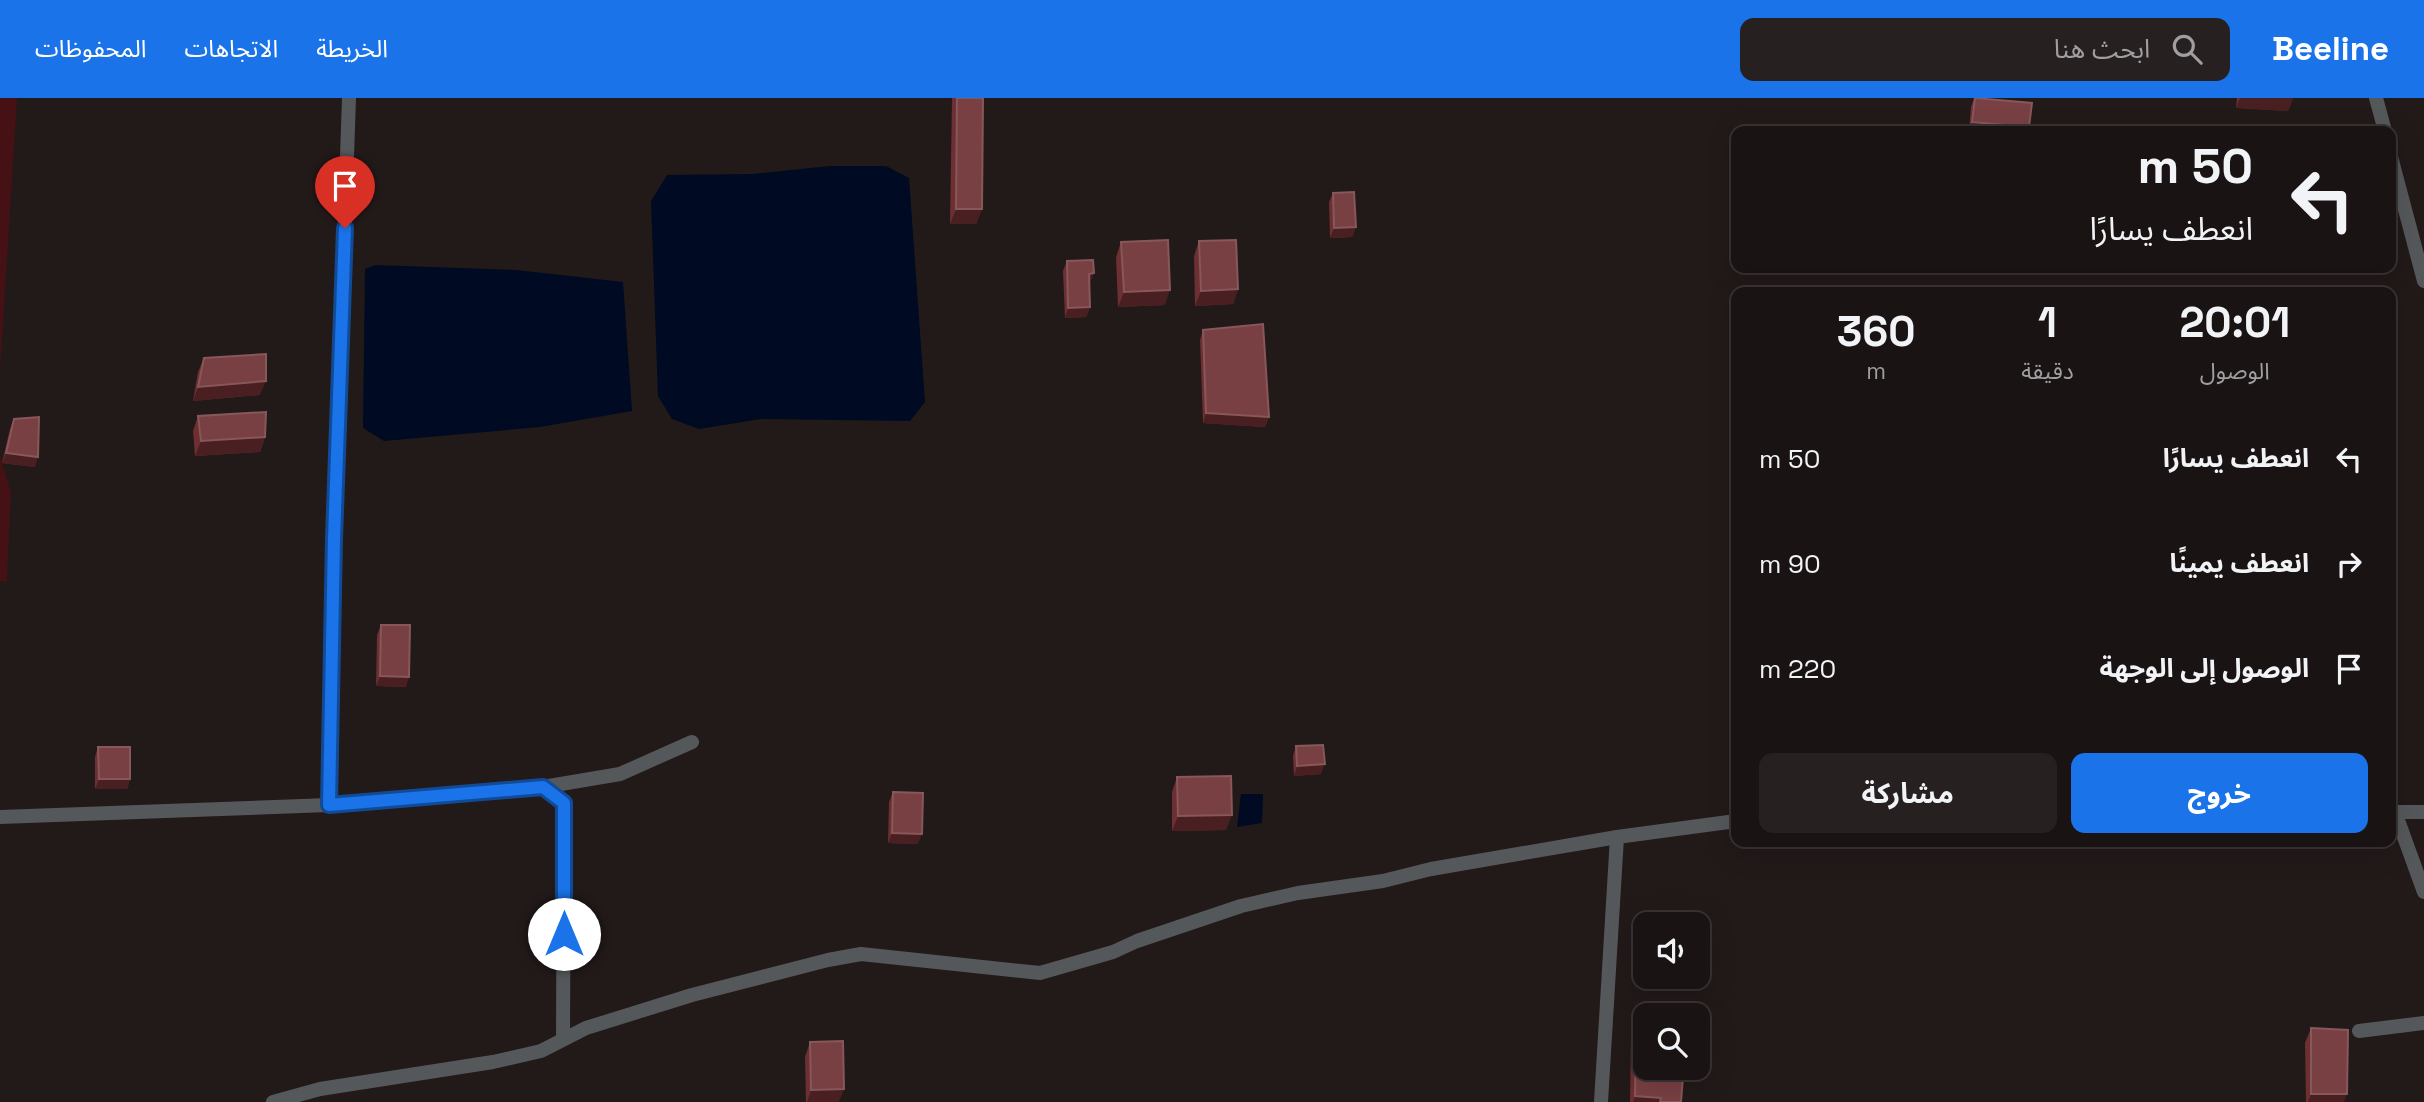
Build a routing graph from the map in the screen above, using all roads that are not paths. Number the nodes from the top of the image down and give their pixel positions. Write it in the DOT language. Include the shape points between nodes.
graph roads {
  1 [pos="349,98"];
  2 [pos="2376,98"];
  3 [pos="2384,126"];
  4 [pos="2396,176"];
  5 [pos="2424,281"];
  6 [pos="692,741"];
  7 [pos="543,787"];
  8 [pos="329,805"];
  9 [pos="2396,812"];
  10 [pos="2424,812"];
  11 [pos="0,817"];
  12 [pos="2396,820"];
  13 [pos="1731,822"];
  14 [pos="1617,837"];
  15 [pos="2424,892"];
  16 [pos="2424,1023"];
  17 [pos="2359,1031"];
  18 [pos="563,1039"];
  19 [pos="273,1102"];
  20 [pos="1601,1102"];
  1 -- 8 [label="street"];
  2 -- 3 [label="street"];
  4 -- 5 [label="street"];
  6 -- 7 [label="street" via="620,774"];
  7 -- 8 [label="street"];
  7 -- 18 [label="street" via="564,803"];
  8 -- 11 [label="street"];
  9 -- 10 [label="street"];
  12 -- 15 [label="street"];
  13 -- 14 [label="street"];
  14 -- 18 [label="street" via="1241,906 1040,973 861,954 828,960 692,995"];
  14 -- 20 [label="street"];
  16 -- 17 [label="street"];
  18 -- 19 [label="street" via="541,1051 493,1062 320,1089"];
}
